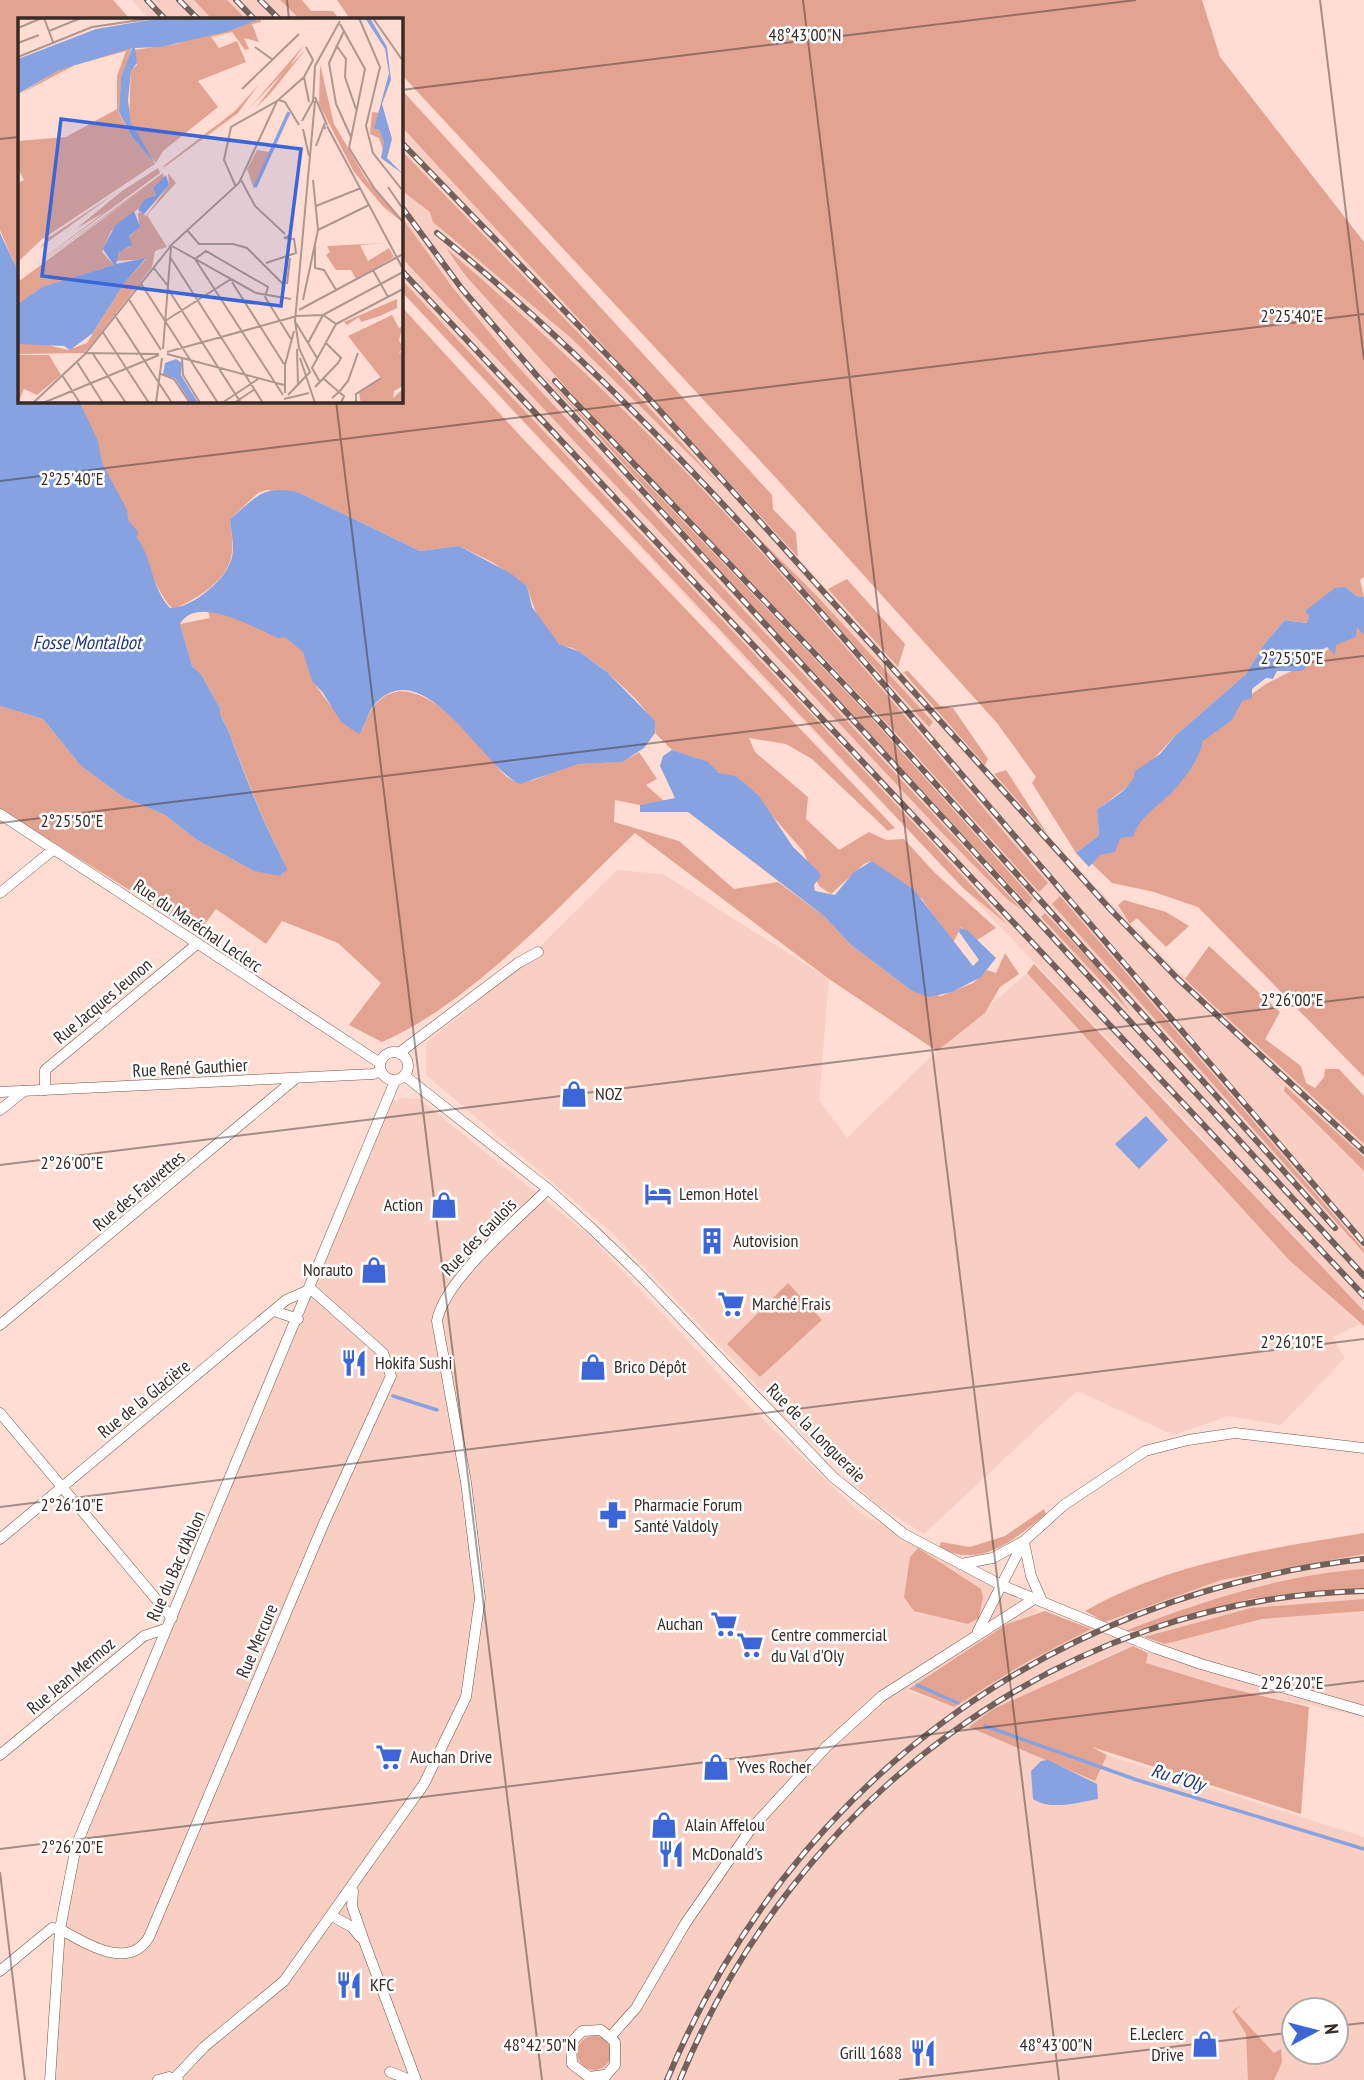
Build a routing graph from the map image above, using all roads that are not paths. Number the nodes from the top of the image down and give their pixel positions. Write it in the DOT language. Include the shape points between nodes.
graph roads {
  1 [pos="0,814"];
  2 [pos="54,849"];
  3 [pos="0,893"];
  4 [pos="197,944"];
  5 [pos="538,952"];
  6 [pos="399,1053"];
  7 [pos="380,1067"];
  8 [pos="295,1079"];
  9 [pos="400,1079"];
  10 [pos="25,1090"];
  11 [pos="46,1090"];
  12 [pos="0,1092"];
  13 [pos="0,1110"];
  14 [pos="548,1189"];
  15 [pos="311,1289"];
  16 [pos="274,1311"];
  17 [pos="298,1319"];
  18 [pos="0,1325"];
  19 [pos="0,1413"];
  20 [pos="1364,1448"];
  21 [pos="62,1487"];
  22 [pos="0,1539"];
  23 [pos="1024,1541"];
  24 [pos="961,1564"];
  25 [pos="1001,1585"];
  26 [pos="1038,1600"];
  27 [pos="172,1618"];
  28 [pos="165,1629"];
  29 [pos="978,1632"];
  30 [pos="1364,1711"];
  31 [pos="0,1755"];
  32 [pos="354,1887"];
  33 [pos="332,1916"];
  34 [pos="60,1929"];
  35 [pos="364,1941"];
  36 [pos="0,1971"];
  37 [pos="611,2036"];
  38 [pos="390,2073"];
  39 [pos="576,2075"];
  40 [pos="603,2078"];
  41 [pos="177,2079"];
  42 [pos="50,2080"];
  43 [pos="159,2080"];
  44 [pos="410,2080"];
  45 [pos="416,2080"];
  1 -- 2 [label="street, Rue du Maréchal Leclerc"];
  2 -- 3 [label="street"];
  2 -- 4 [label="street, Rue du Maréchal Leclerc"];
  4 -- 7 [label="street, Rue du Maréchal Leclerc"];
  4 -- 11 [label="street, Rue Jacques Jeunon" via="45,1070"];
  5 -- 6 [label="street" via="518,962"];
  6 -- 7 [label="street" via="386,1055"];
  6 -- 9 [label="street" via="408,1063"];
  7 -- 8 [label="street, Rue René Gauthier" via="373,1074"];
  7 -- 9 [label="street" via="386,1078"];
  8 -- 11 [label="street, Rue René Gauthier"];
  8 -- 18 [label="street, Rue des Fauvettes"];
  9 -- 14 [label="street, Rue de la Longueraie"];
  9 -- 15 [label="street, Rue du Bac d'Ablon"];
  10 -- 11 [label="street, Rue René Gauthier"];
  10 -- 12 [label="street, Rue René Gauthier"];
  10 -- 13 [label="street"];
  14 -- 24 [label="street, Rue de la Longueraie" via="635,1270 833,1477 904,1534"];
  14 -- 32 [label="street, Rue des Gaulois" via="454,1285 439,1308 437,1321 466,1482 480,1598 473,1661 466,1697 425,1784"];
  15 -- 16 [label="street, Rue de la Glacière"];
  15 -- 17 [label="street, Rue du Bac d'Ablon"];
  15 -- 34 [label="street, Rue Mercure" via="383,1353 391,1376 149,1937 138,1952 125,1956"];
  16 -- 17 [label="street"];
  16 -- 21 [label="street, Rue de la Glacière"];
  17 -- 27 [label="street, Rue du Bac d'Ablon"];
  19 -- 21 [label="street"];
  20 -- 23 [label="street" via="1235,1433 1145,1451 1063,1504"];
  21 -- 22 [label="street, Rue de la Glacière"];
  21 -- 27 [label="street"];
  23 -- 24 [label="street" via="993,1558"];
  23 -- 25 [label="street"];
  23 -- 26 [label="street"];
  24 -- 25 [label="street, Rue de la Longueraie"];
  25 -- 26 [label="street, Rue de la Longueraie"];
  25 -- 29 [label="street"];
  26 -- 29 [label="street"];
  26 -- 30 [label="street, Rue de la Longueraie" via="1200,1664"];
  27 -- 28 [label="street, Rue du Bac d'Ablon"];
  28 -- 31 [label="street, Rue Jean Mermoz" via="144,1636"];
  28 -- 34 [label="street, Rue du Bac d'Ablon" via="76,1846"];
  29 -- 37 [label="street" via="882,1696 826,1747 759,1821 685,1924 636,2008"];
  32 -- 33 [label="street, Rue des Gaulois"];
  32 -- 35 [label="street" via="352,1906"];
  33 -- 35 [label="street" via="352,1927"];
  33 -- 41 [label="street, Rue des Gaulois" via="284,1981 204,2047"];
  34 -- 36 [label="street" via="52,1928"];
  34 -- 42 [label="street, Rue du Bac d'Ablon"];
  35 -- 45 [label="street"];
  37 -- 39 [label="street" via="595,2029 576,2036 569,2050"];
  37 -- 40 [label="street" via="617,2057"];
  38 -- 44 [label="street"];
  39 -- 40 [label="street"];
  41 -- 43 [label="street"];
}
